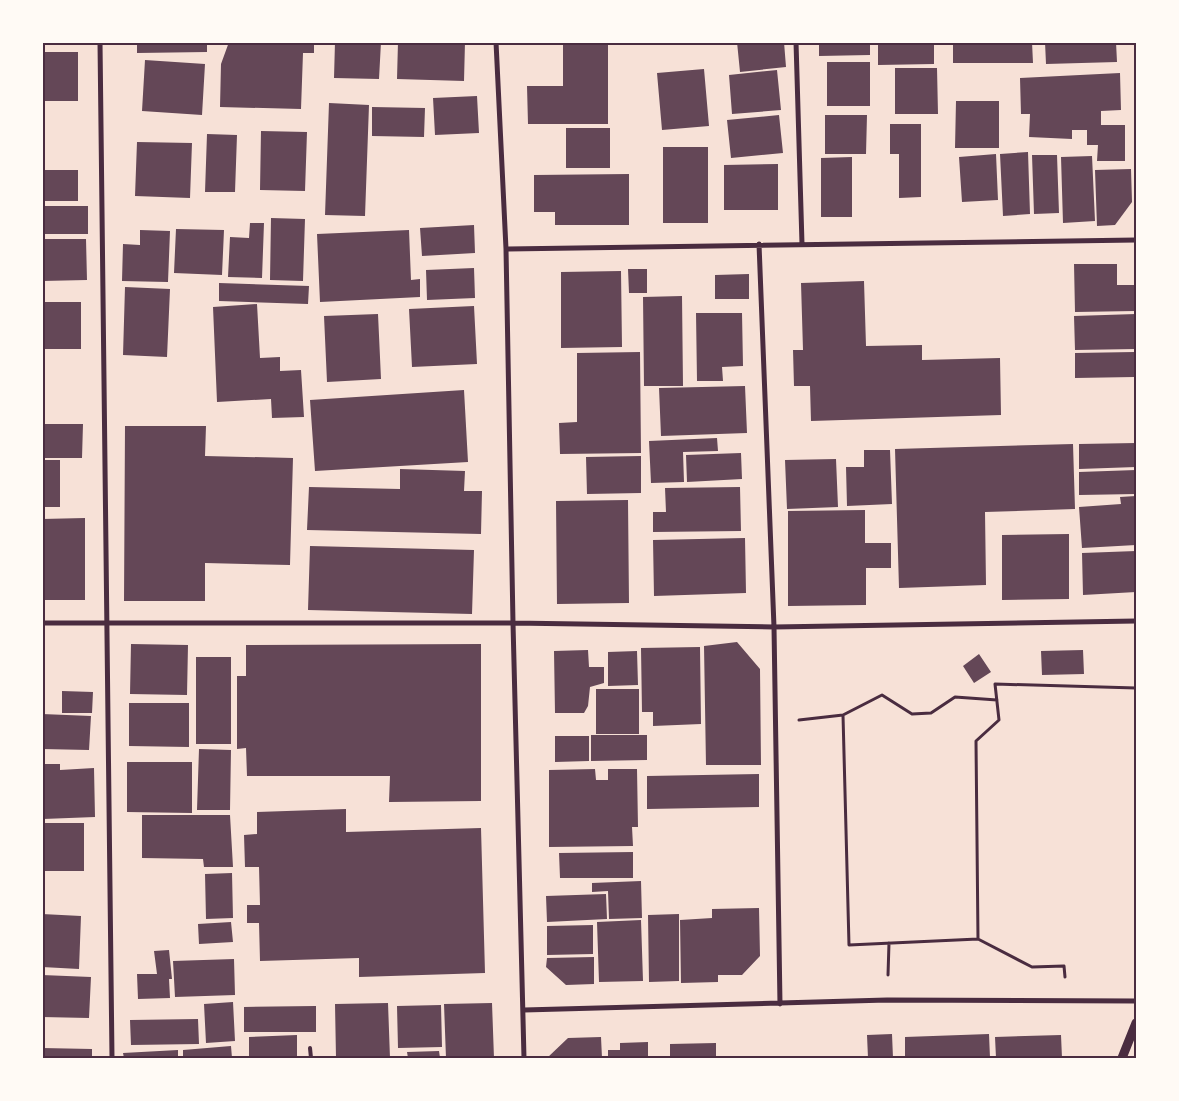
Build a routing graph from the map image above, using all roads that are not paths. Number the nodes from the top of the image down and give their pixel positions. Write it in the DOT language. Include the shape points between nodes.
graph roads {
  1 [pos="100,42"];
  2 [pos="496,42"];
  3 [pos="796,42"];
  4 [pos="1136,240"];
  5 [pos="759,244"];
  6 [pos="802,244"];
  7 [pos="506,249"];
  8 [pos="1136,621"];
  9 [pos="42,622"];
  10 [pos="105,622"];
  11 [pos="513,623"];
  12 [pos="774,627"];
  13 [pos="1136,1001"];
  14 [pos="780,1004"];
  15 [pos="524,1010"];
  16 [pos="1136,1023"];
  17 [pos="310,1048"];
  18 [pos="112,1058"];
  19 [pos="310,1058"];
  20 [pos="524,1058"];
  21 [pos="1122,1058"];
  1 -- 10 [label="street"];
  2 -- 7 [label="street"];
  3 -- 6 [label="street"];
  4 -- 6 [label="street"];
  5 -- 6 [label="street"];
  5 -- 7 [label="street"];
  5 -- 12 [label="street"];
  7 -- 11 [label="street"];
  8 -- 12 [label="street"];
  9 -- 10 [label="street"];
  10 -- 11 [label="street"];
  10 -- 18 [label="street"];
  11 -- 12 [label="street"];
  11 -- 15 [label="street"];
  12 -- 14 [label="street"];
  13 -- 14 [label="street" via="887,1000"];
  14 -- 15 [label="street"];
  15 -- 20 [label="street"];
  16 -- 21 [label="street"];
  17 -- 19 [label="lane"];
}
